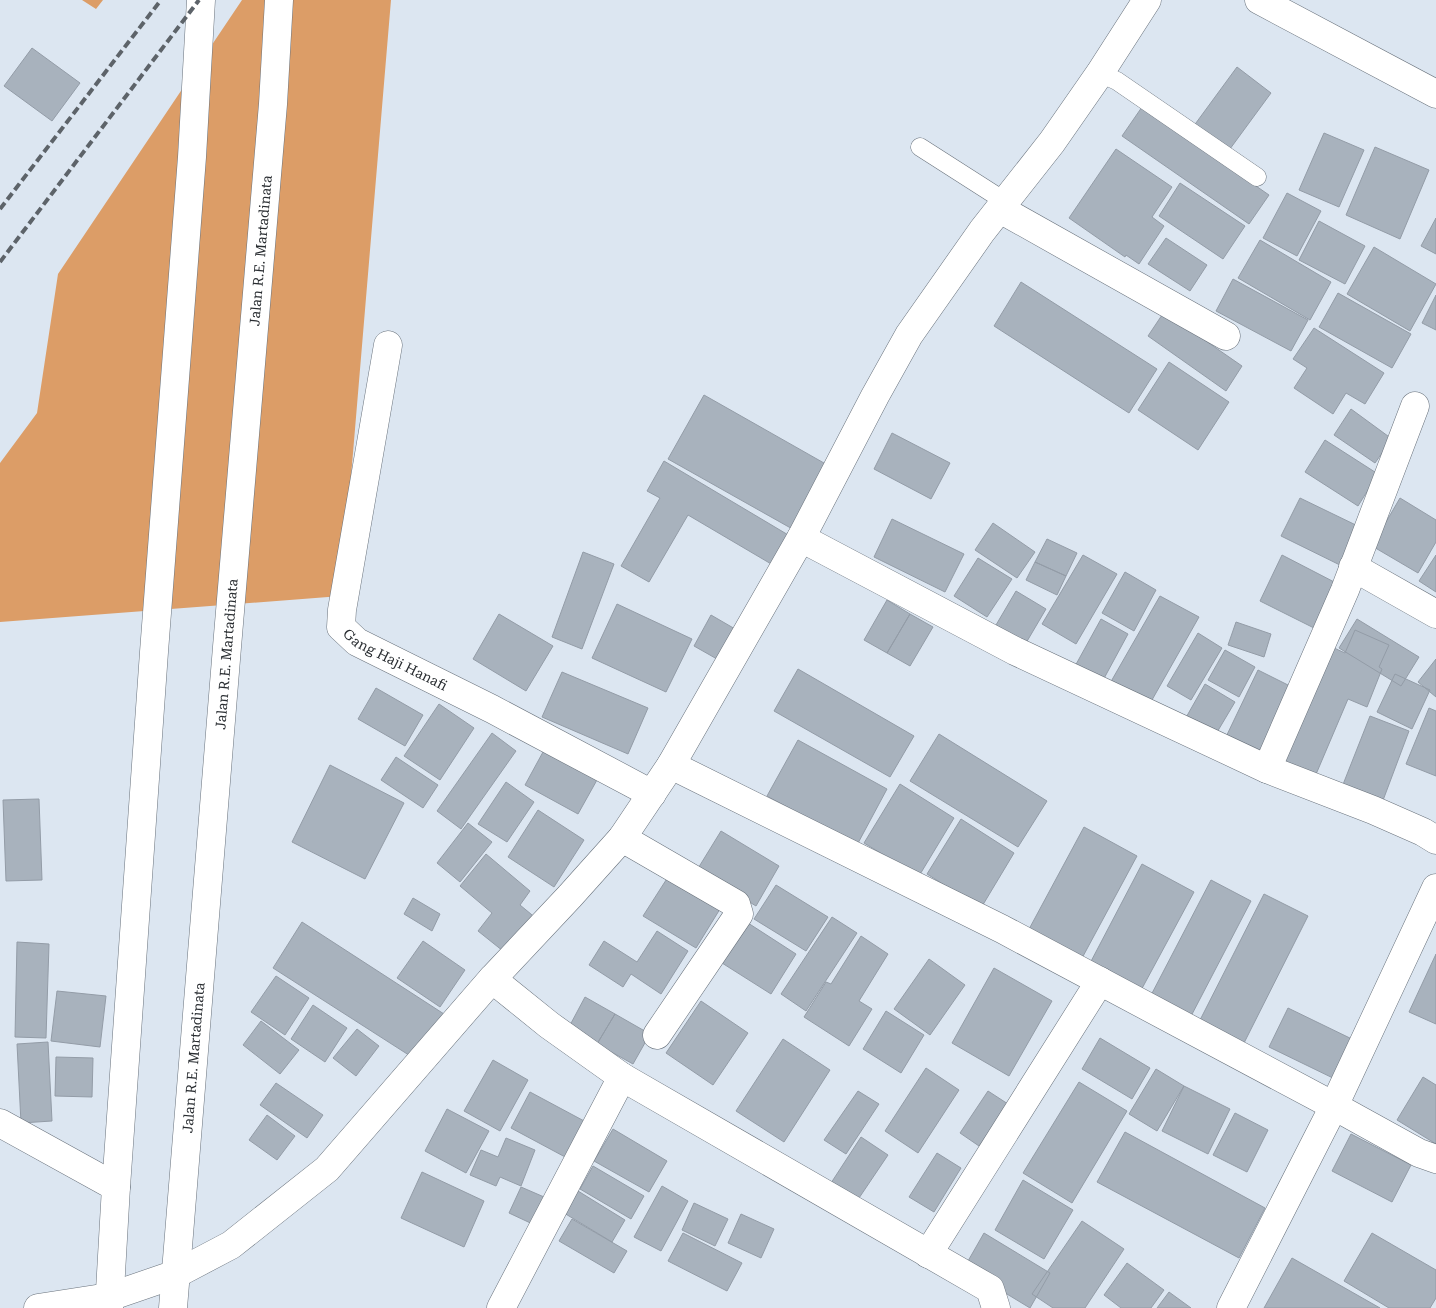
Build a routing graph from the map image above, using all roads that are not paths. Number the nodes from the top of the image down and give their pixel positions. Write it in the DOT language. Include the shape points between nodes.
graph roads {
  1 [pos="201,0"];
  2 [pos="279,0"];
  3 [pos="1147,0"];
  4 [pos="1259,0"];
  5 [pos="1100,73"];
  6 [pos="1436,94"];
  7 [pos="920,147"];
  8 [pos="1257,176"];
  9 [pos="1003,205"];
  10 [pos="1226,336"];
  11 [pos="388,345"];
  12 [pos="1415,406"];
  13 [pos="801,538"];
  14 [pos="1354,567"];
  15 [pos="1436,614"];
  16 [pos="671,765"];
  17 [pos="1267,769"];
  18 [pos="652,794"];
  19 [pos="622,838"];
  20 [pos="1436,840"];
  21 [pos="1436,888"];
  22 [pos="492,979"];
  23 [pos="1100,981"];
  24 [pos="657,1035"];
  25 [pos="622,1077"];
  26 [pos="1334,1106"];
  27 [pos="0,1123"];
  28 [pos="1436,1159"];
  29 [pos="116,1187"];
  30 [pos="928,1254"];
  31 [pos="176,1274"];
  32 [pos="109,1302"];
  33 [pos="38,1308"];
  34 [pos="173,1308"];
  35 [pos="501,1308"];
  36 [pos="996,1308"];
  37 [pos="1231,1308"];
  1 -- 29 [label="main road"];
  2 -- 31 [label="main road, Jalan R.E. Martadinata"];
  3 -- 5 [label="main road"];
  4 -- 6 [label="main road"];
  5 -- 8 [label="lane" via="1117,81"];
  5 -- 9 [label="main road"];
  7 -- 9 [label="lane"];
  9 -- 10 [label="main road"];
  9 -- 13 [label="main road" via="909,335"];
  11 -- 18 [label="main road, Gang Haji Hanafi" via="340,627 357,642"];
  12 -- 14 [label="main road"];
  13 -- 16 [label="main road"];
  13 -- 17 [label="main road" via="1015,652"];
  14 -- 15 [label="main road"];
  14 -- 17 [label="main road"];
  16 -- 18 [label="main road"];
  16 -- 23 [label="main road" via="1002,928"];
  17 -- 20 [label="main road" via="1373,810"];
  18 -- 19 [label="main road"];
  19 -- 22 [label="main road"];
  19 -- 24 [label="main road" via="736,904 739,914"];
  21 -- 26 [label="main road"];
  22 -- 25 [label="main road"];
  22 -- 31 [label="main road" via="327,1169 231,1245"];
  23 -- 26 [label="main road"];
  23 -- 30 [label="main road"];
  25 -- 30 [label="main road"];
  25 -- 35 [label="main road"];
  26 -- 28 [label="main road" via="1419,1153"];
  26 -- 37 [label="main road"];
  27 -- 29 [label="main road"];
  29 -- 32 [label="main road"];
  30 -- 36 [label="main road" via="990,1289"];
  31 -- 32 [label="main road"];
  31 -- 34 [label="main road, Jalan R.E. Martadinata"];
  32 -- 33 [label="main road"];
}
